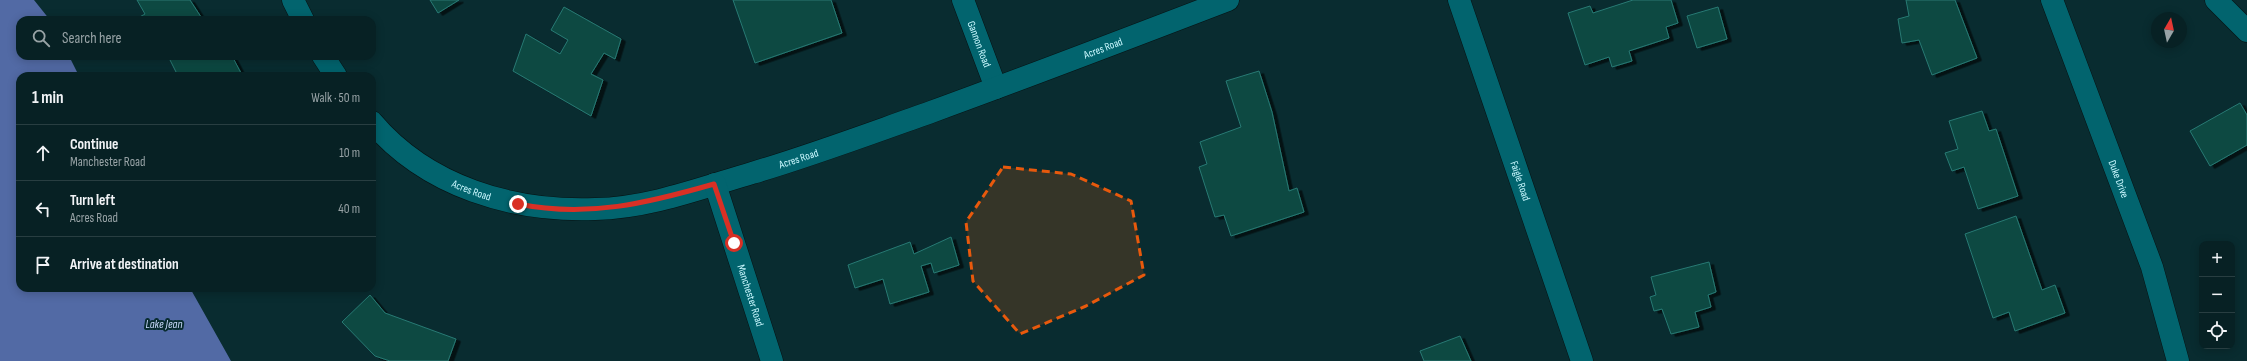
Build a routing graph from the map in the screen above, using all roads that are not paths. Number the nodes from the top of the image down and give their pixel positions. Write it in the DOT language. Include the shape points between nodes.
graph roads {
  1 [pos="293,0"];
  2 [pos="963,0"];
  3 [pos="1228,0"];
  4 [pos="1459,0"];
  5 [pos="2052,0"];
  6 [pos="2216,0"];
  7 [pos="301,16"];
  8 [pos="2247,30"];
  9 [pos="326,60"];
  10 [pos="333,72"];
  11 [pos="996,88"];
  12 [pos="376,126"];
  13 [pos="714,184"];
  14 [pos="772,361"];
  15 [pos="1582,361"];
  16 [pos="2178,361"];
  1 -- 7 [label="street"];
  2 -- 11 [label="street, Gannon Road"];
  3 -- 11 [label="street, Acres Road"];
  4 -- 15 [label="street, Faigle Road"];
  5 -- 16 [label="street, Duke Drive" via="2152,267"];
  6 -- 8 [label="street"];
  9 -- 10 [label="street"];
  11 -- 13 [label="street, Acres Road" via="805,158"];
  12 -- 13 [label="street, Acres Road" via="409,157 447,181 489,197 533,207 595,209 630,206"];
  13 -- 14 [label="street, Manchester Road"];
}
